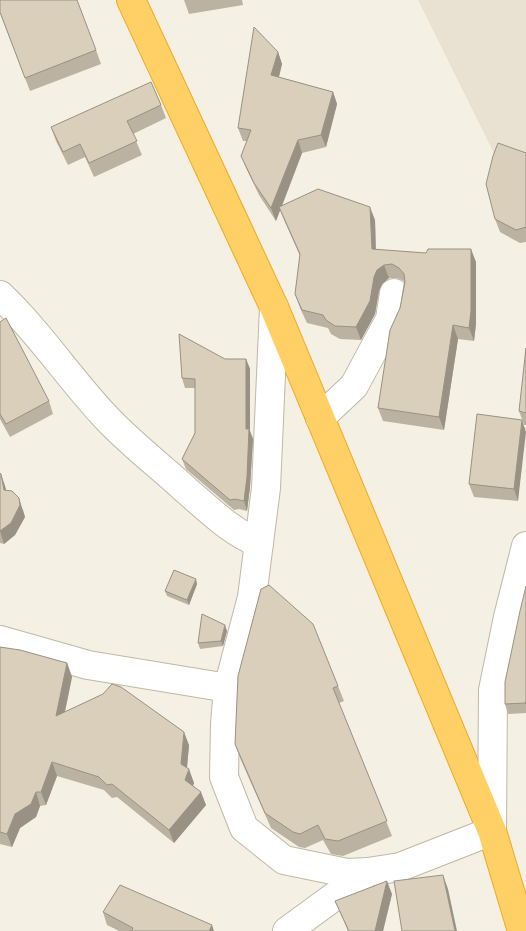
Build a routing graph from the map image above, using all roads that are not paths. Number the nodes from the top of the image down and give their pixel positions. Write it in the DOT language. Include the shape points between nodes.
graph roads {
  1 [pos="131,0"];
  2 [pos="394,293"];
  3 [pos="0,295"];
  4 [pos="274,307"];
  5 [pos="320,418"];
  6 [pos="259,543"];
  7 [pos="526,546"];
  8 [pos="0,640"];
  9 [pos="228,688"];
  10 [pos="492,831"];
  11 [pos="368,872"];
  12 [pos="287,931"];
  13 [pos="522,931"];
  1 -- 4 [label="highway"];
  2 -- 5 [label="street" via="390,319 354,386"];
  3 -- 6 [label="street" via="110,421 230,527"];
  4 -- 5 [label="highway"];
  4 -- 6 [label="street" via="266,488"];
  5 -- 10 [label="highway"];
  6 -- 9 [label="street" via="252,597"];
  7 -- 10 [label="street" via="493,690"];
  8 -- 9 [label="street" via="88,665"];
  9 -- 11 [label="street" via="224,777 244,828 284,860 346,873"];
  10 -- 11 [label="street" via="400,867"];
  10 -- 13 [label="highway"];
  11 -- 12 [label="street"];
}
